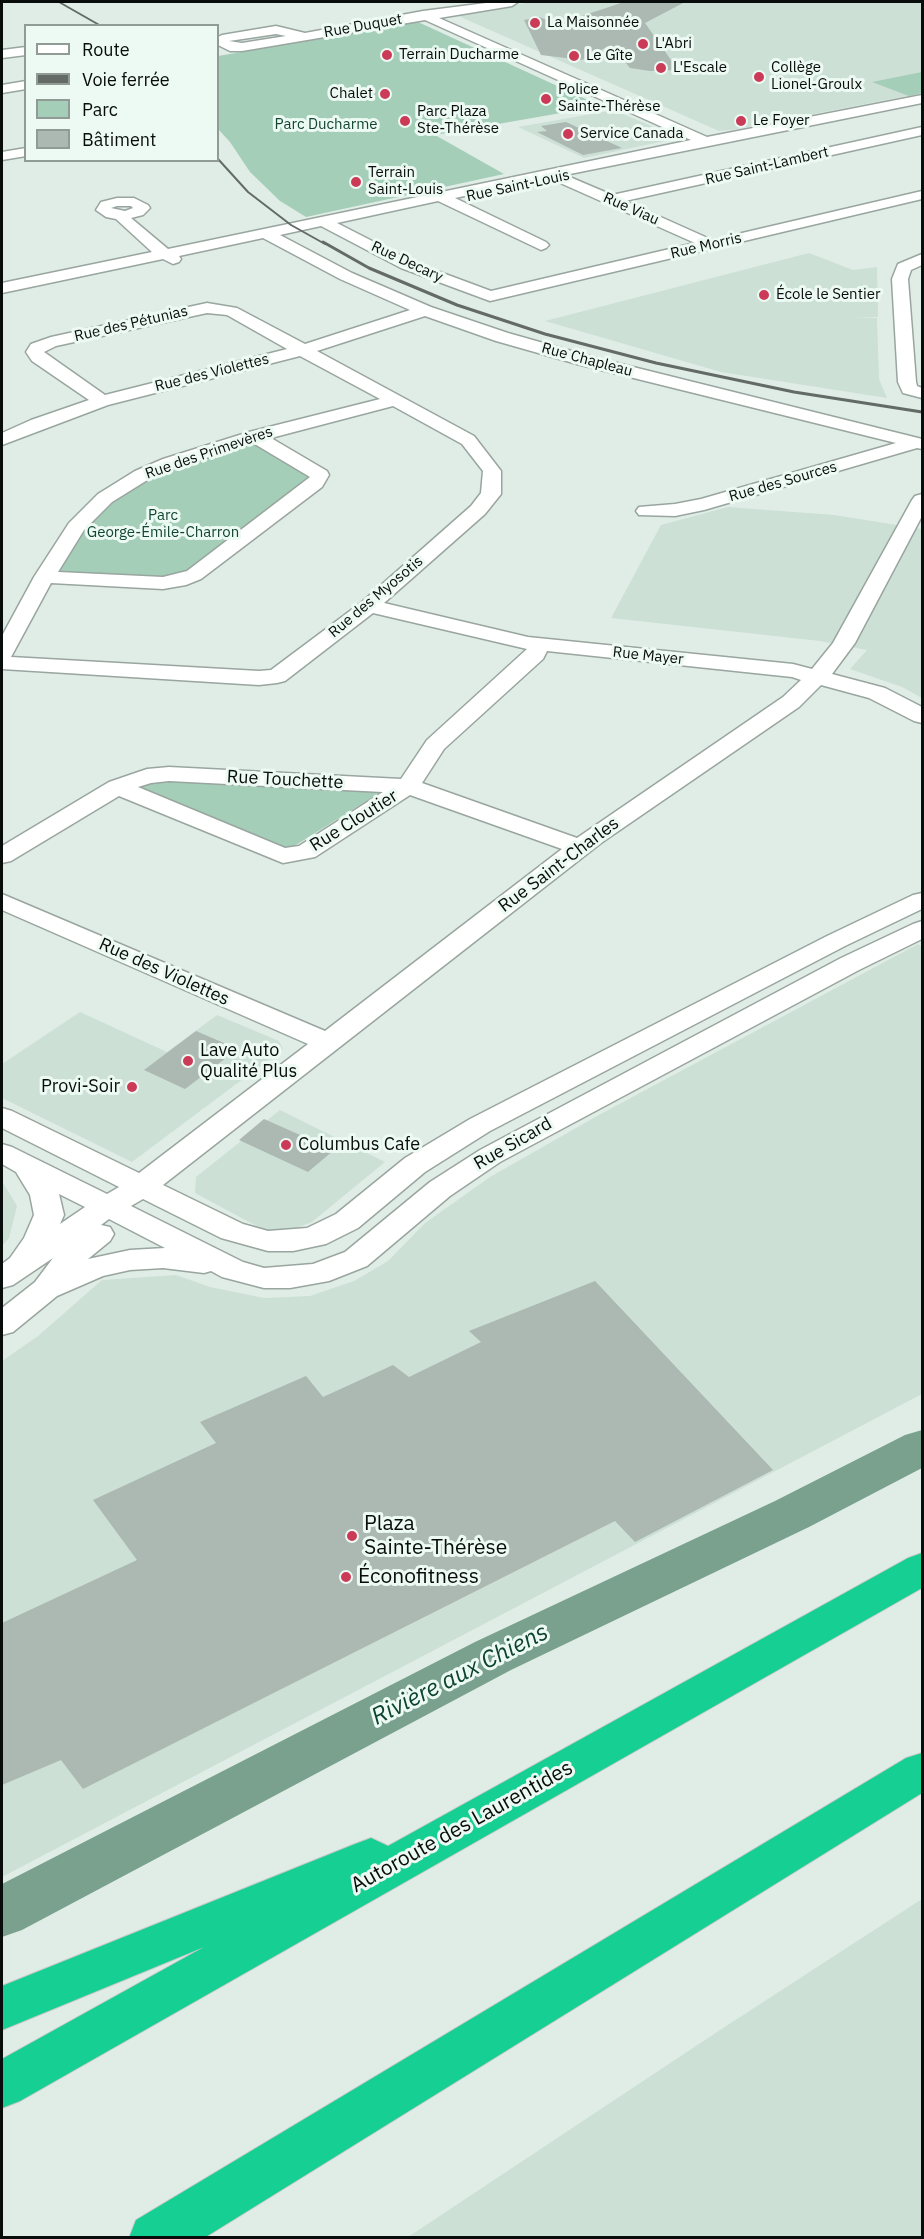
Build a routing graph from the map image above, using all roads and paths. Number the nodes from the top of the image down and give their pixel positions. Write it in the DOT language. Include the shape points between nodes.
graph roads {
  1 [pos="495,2"];
  2 [pos="512,2"];
  3 [pos="424,11"];
  4 [pos="303,36"];
  5 [pos="24,51"];
  6 [pos="2,54"];
  7 [pos="24,85"];
  8 [pos="2,89"];
  9 [pos="922,99"];
  10 [pos="858,112"];
  11 [pos="922,131"];
  12 [pos="905,135"];
  13 [pos="718,142"];
  14 [pos="24,152"];
  15 [pos="2,156"];
  16 [pos="555,176"];
  17 [pos="922,195"];
  18 [pos="444,199"];
  19 [pos="611,200"];
  20 [pos="122,215"];
  21 [pos="329,224"];
  22 [pos="271,236"];
  23 [pos="541,245"];
  24 [pos="711,245"];
  25 [pos="169,256"];
  26 [pos="922,259"];
  27 [pos="2,288"];
  28 [pos="2,294"];
  29 [pos="490,296"];
  30 [pos="425,310"];
  31 [pos="304,350"];
  32 [pos="922,393"];
  33 [pos="397,400"];
  34 [pos="102,401"];
  35 [pos="255,436"];
  36 [pos="2,440"];
  37 [pos="920,443"];
  38 [pos="922,500"];
  39 [pos="646,511"];
  40 [pos="44,577"];
  41 [pos="369,606"];
  42 [pos="541,644"];
  43 [pos="2,655"];
  44 [pos="2,663"];
  45 [pos="817,677"];
  46 [pos="922,716"];
  47 [pos="408,786"];
  48 [pos="117,787"];
  49 [pos="580,847"];
  50 [pos="2,856"];
  51 [pos="922,900"];
  52 [pos="2,901"];
  53 [pos="922,929"];
  54 [pos="823,948"];
  55 [pos="850,964"];
  56 [pos="327,1041"];
  57 [pos="598,1064"];
  58 [pos="624,1083"];
  59 [pos="2,1117"];
  60 [pos="2,1153"];
  61 [pos="28,1167"];
  62 [pos="142,1186"];
  63 [pos="114,1210"];
  64 [pos="221,1264"];
  65 [pos="11,1271"];
  66 [pos="46,1289"];
  67 [pos="2,1324"];
  68 [pos="922,1569"];
  69 [pos="922,1771"];
  70 [pos="500,1806"];
  71 [pos="2,2008"];
  72 [pos="2,2085"];
  73 [pos="154,2238"];
  1 -- 3 [label="street, Rue Duquet"];
  2 -- 3 [label="street, Rue Duquet"];
  3 -- 4 [label="street, Rue Duquet"];
  3 -- 13 [label="street"];
  4 -- 4 [label="street, Rue Duquet" via="242,47 220,41 276,30"];
  5 -- 6 [label="street"];
  7 -- 8 [label="street"];
  9 -- 10 [label="street, Rue Saint-Louis"];
  10 -- 12 [label="street"];
  10 -- 13 [label="street, Rue Saint-Louis"];
  11 -- 12 [label="street, Rue Saint-Lambert"];
  12 -- 19 [label="street, Rue Saint-Lambert"];
  13 -- 16 [label="street, Rue Saint-Louis"];
  14 -- 15 [label="street"];
  16 -- 18 [label="street, Rue Saint-Louis"];
  16 -- 19 [label="street, Rue Viau"];
  17 -- 24 [label="street, Rue Morris"];
  18 -- 21 [label="street, Rue Saint-Louis"];
  18 -- 23 [label="street"];
  19 -- 24 [label="street, Rue Viau"];
  20 -- 25 [label="street"];
  21 -- 22 [label="street, Rue Saint-Louis"];
  21 -- 29 [label="street, Rue Decary" via="407,265"];
  22 -- 25 [label="street, Rue Saint-Louis"];
  22 -- 30 [label="street, Rue Chapleau" via="346,276"];
  24 -- 29 [label="street, Rue Morris"];
  25 -- 27 [label="street, Rue Saint-Louis"];
  25 -- 28 [label="street, Rue Saint-Louis"];
  26 -- 32 [label="street" via="904,267 900,279 907,382 909,389"];
  30 -- 31 [label="street, Rue des Violettes"];
  30 -- 37 [label="street, Rue Chapleau" via="583,360"];
  31 -- 33 [label="street, Rue des Myosotis"];
  31 -- 34 [label="street, Rue des Violettes"];
  31 -- 34 [label="street, Rue des Pétunias" via="231,311 207,308 37,348 38,357"];
  33 -- 35 [label="street, Rue des Primevères"];
  33 -- 41 [label="street, Rue des Myosotis" via="468,440 492,471 491,494"];
  34 -- 36 [label="street, Rue des Violettes"];
  35 -- 40 [label="street, Rue des Primevères" via="170,463 105,498 76,526"];
  35 -- 40 [label="street" via="320,475 315,483 194,574 163,583"];
  37 -- 39 [label="street, Rue des Sources" via="704,504"];
  38 -- 45 [label="street, Rue Saint-Charles" via="851,632"];
  40 -- 43 [label="street, Rue des Primevères"];
  41 -- 42 [label="street, Rue Mayer"];
  41 -- 44 [label="street, Rue des Myosotis" via="277,676"];
  42 -- 45 [label="street, Rue Mayer" via="784,670"];
  42 -- 47 [label="street, Rue Cloutier" via="535,654 435,745"];
  45 -- 46 [label="street, Rue Mayer" via="885,696"];
  45 -- 49 [label="street, Rue Saint-Charles" via="769,718"];
  47 -- 48 [label="street, Rue Touchette" via="169,774 147,776"];
  47 -- 48 [label="street, Rue Cloutier" via="306,852 283,856"];
  47 -- 49 [label="street, Rue Touchette"];
  48 -- 50 [label="street, Rue Touchette"];
  49 -- 56 [label="street, Rue Saint-Charles"];
  51 -- 54 [label="street, Rue Sicard"];
  52 -- 56 [label="street, Rue des Violettes"];
  53 -- 55 [label="street, Rue Sicard"];
  54 -- 55 [label="street"];
  54 -- 57 [label="street, Rue Sicard"];
  55 -- 58 [label="street, Rue Sicard"];
  56 -- 62 [label="street, Rue Saint-Charles"];
  57 -- 58 [label="street"];
  57 -- 62 [label="street, Rue Sicard" via="445,1146 402,1174 347,1221 315,1237 280,1241 243,1235"];
  58 -- 64 [label="street, Rue Sicard" via="472,1167 344,1265 318,1274 278,1278 255,1276"];
  59 -- 62 [label="street, Rue Sicard"];
  60 -- 61 [label="street, Rue Sicard"];
  61 -- 63 [label="street, Rue Sicard"];
  61 -- 65 [label="street" via="45,1195 49,1215 38,1241"];
  62 -- 63 [label="street, Rue Saint-Charles"];
  63 -- 64 [label="street, Rue Sicard"];
  63 -- 65 [label="street, Rue Saint-Charles"];
  63 -- 66 [label="street, Rue Saint-Charles" via="111,1224 69,1258"];
  64 -- 66 [label="street" via="163,1258 130,1260 85,1270"];
  66 -- 67 [label="street, Rue Saint-Charles"];
  68 -- 70 [label="highway, Autoroute des Laurentides"];
  69 -- 73 [label="highway"];
  70 -- 71 [label="highway"];
  70 -- 72 [label="highway, Autoroute des Laurentides"];
}
